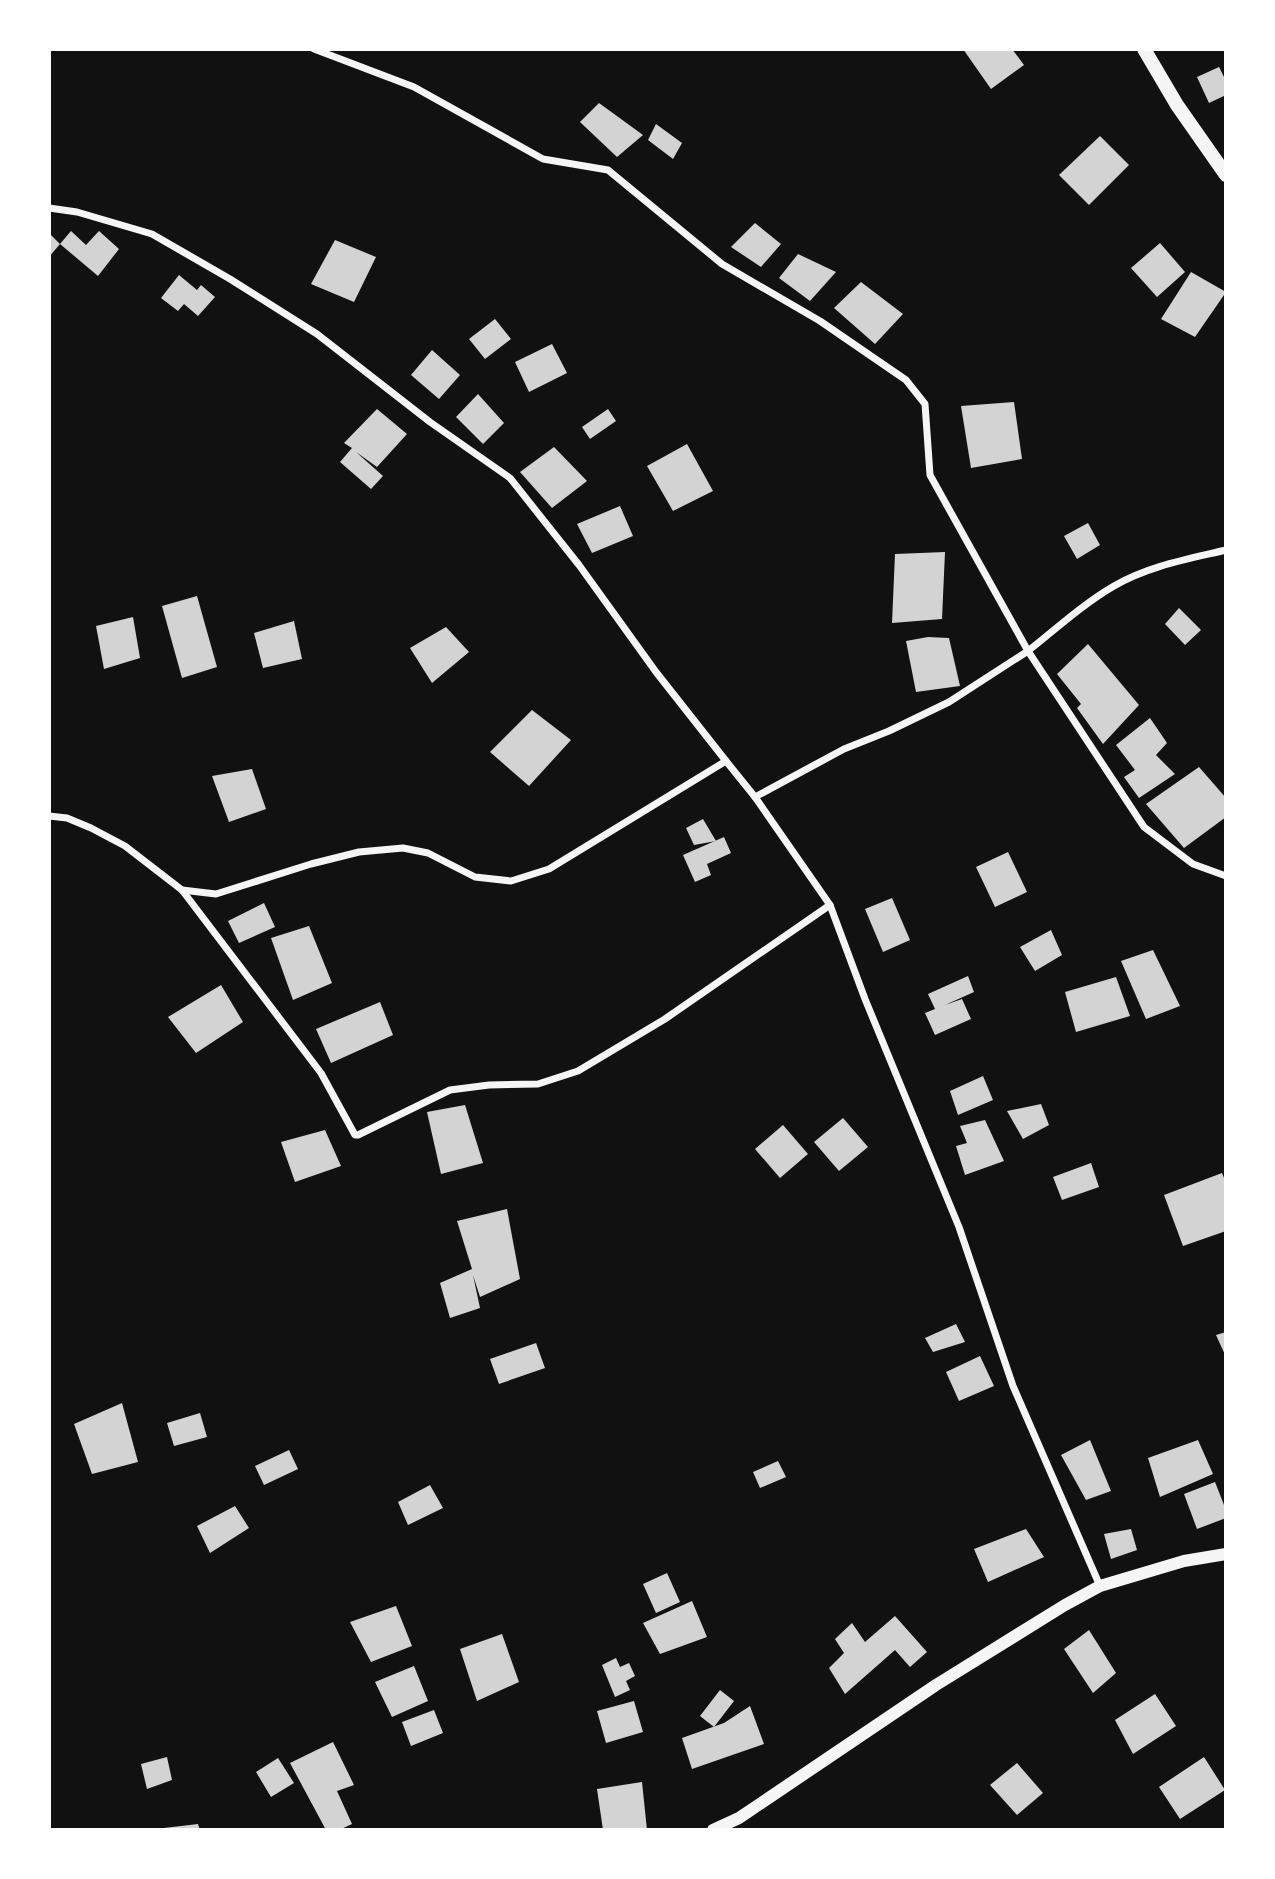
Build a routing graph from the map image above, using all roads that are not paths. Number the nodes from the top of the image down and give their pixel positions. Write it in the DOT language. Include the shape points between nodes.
graph roads {
  1 [pos="314,49"];
  2 [pos="1144,49"];
  3 [pos="1226,175"];
  4 [pos="49,208"];
  5 [pos="1226,550"];
  6 [pos="1028,651"];
  7 [pos="726,761"];
  8 [pos="755,797"];
  9 [pos="49,816"];
  10 [pos="1226,876"];
  11 [pos="182,890"];
  12 [pos="830,905"];
  13 [pos="1226,1554"];
  14 [pos="1100,1586"];
  15 [pos="713,1830"];
  1 -- 6 [label="street" via="414,87 542,159 608,170 722,264 820,321 906,380 925,404 930,475"];
  2 -- 3 [label="main road"];
  4 -- 7 [label="street" via="152,234 230,279 317,334 510,478"];
  5 -- 6 [label="street" via="1114,586"];
  6 -- 8 [label="street" via="949,702 844,749"];
  6 -- 10 [label="street" via="1144,827 1193,864"];
  7 -- 8 [label="street"];
  7 -- 11 [label="street" via="550,869 511,881 475,877 428,853 403,849 359,852 216,894"];
  8 -- 12 [label="street"];
  9 -- 11 [label="street" via="67,818 125,846"];
  11 -- 12 [label="street" via="321,1073 355,1135 450,1090 538,1084 578,1071 665,1019"];
  12 -- 14 [label="street" via="959,1227 1013,1385"];
  13 -- 14 [label="street" via="1184,1561"];
  14 -- 15 [label="street" via="936,1685 739,1818"];
}
